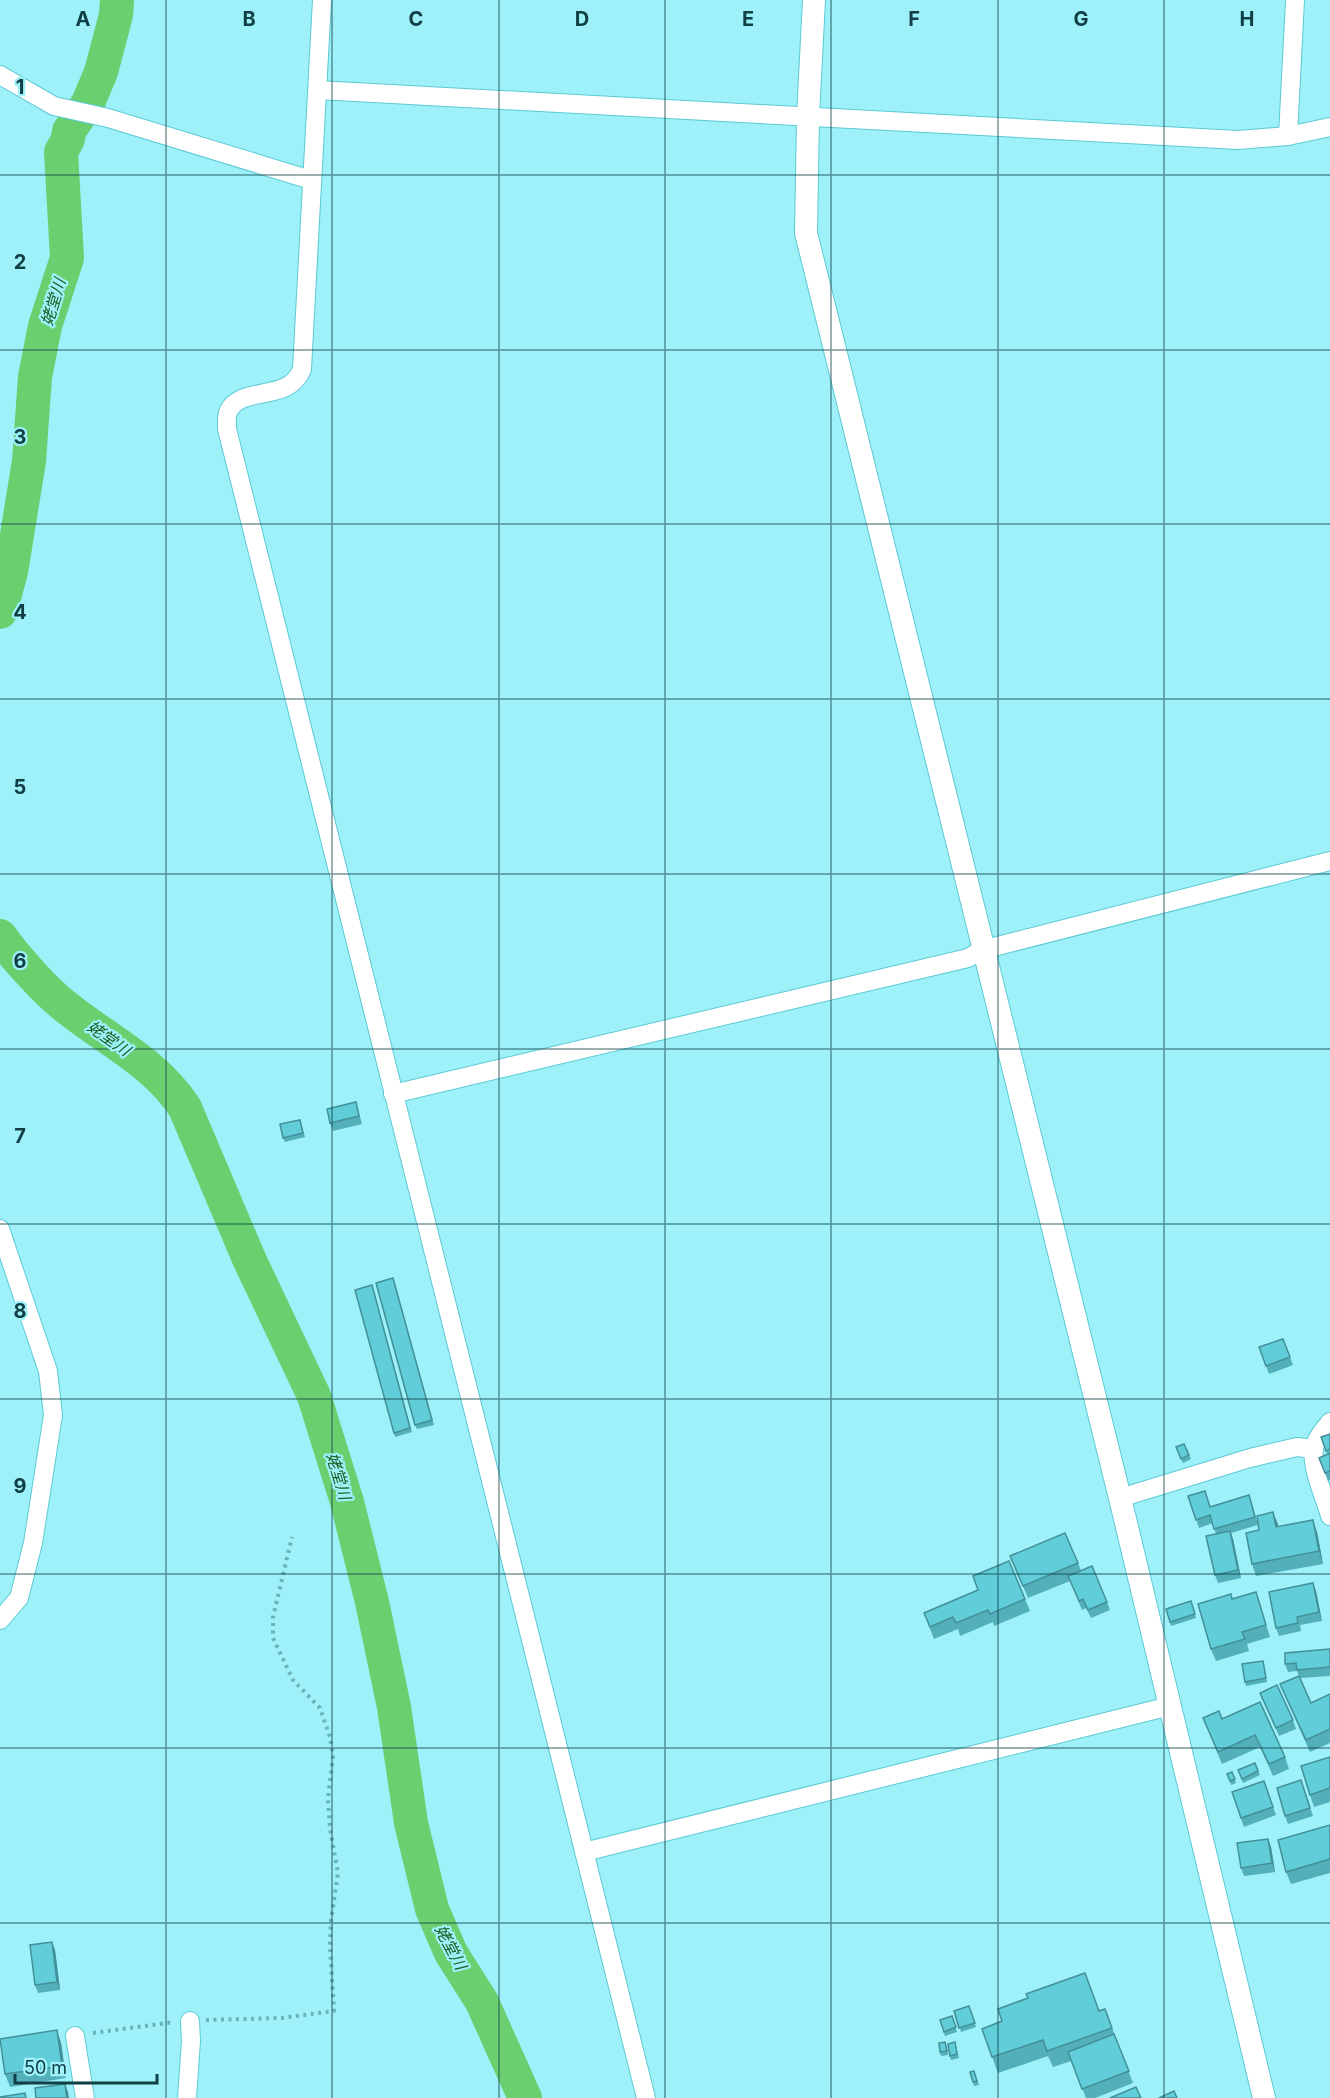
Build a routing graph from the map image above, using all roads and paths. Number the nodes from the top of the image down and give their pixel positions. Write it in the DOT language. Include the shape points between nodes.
graph roads {
  1 [pos="322,0"];
  2 [pos="814,0"];
  3 [pos="1295,0"];
  4 [pos="0,75"];
  5 [pos="318,90"];
  6 [pos="808,116"];
  7 [pos="1330,127"];
  8 [pos="1288,136"];
  9 [pos="311,180"];
  10 [pos="1330,861"];
  11 [pos="982,950"];
  12 [pos="393,1094"];
  13 [pos="0,1229"];
  14 [pos="1330,1422"];
  15 [pos="1314,1449"];
  16 [pos="1120,1498"];
  17 [pos="1330,1516"];
  18 [pos="292,1537"];
  19 [pos="0,1620"];
  20 [pos="1170,1706"];
  21 [pos="584,1852"];
  22 [pos="190,2021"];
  23 [pos="75,2036"];
  24 [pos="85,2098"];
  25 [pos="187,2098"];
  26 [pos="646,2098"];
  27 [pos="1264,2098"];
  1 -- 5 [label="street"];
  2 -- 6 [label="street"];
  3 -- 8 [label="street"];
  4 -- 9 [label="street" via="54,106 108,117"];
  5 -- 6 [label="street"];
  5 -- 9 [label="street"];
  6 -- 8 [label="street" via="1238,140"];
  6 -- 11 [label="street" via="806,233"];
  7 -- 8 [label="street"];
  9 -- 12 [label="street" via="302,369 288,387 258,394 231,407 227,429"];
  10 -- 11 [label="street"];
  11 -- 12 [label="street" via="968,958"];
  11 -- 16 [label="street"];
  12 -- 21 [label="street"];
  13 -- 19 [label="street" via="48,1371 53,1415 33,1543 19,1598"];
  14 -- 15 [label="street"];
  15 -- 16 [label="street" via="1276,1451"];
  15 -- 17 [label="street" via="1316,1473"];
  16 -- 20 [label="street"];
  18 -- 22 [label="path" via="273,1617 273,1638 293,1680 320,1708 330,1737 333,1756 328,1799 338,1873 330,1947 334,2011 281,2018"];
  20 -- 21 [label="street"];
  20 -- 27 [label="street"];
  21 -- 26 [label="street"];
  22 -- 23 [label="path"];
  22 -- 25 [label="street"];
  23 -- 24 [label="street"];
}
